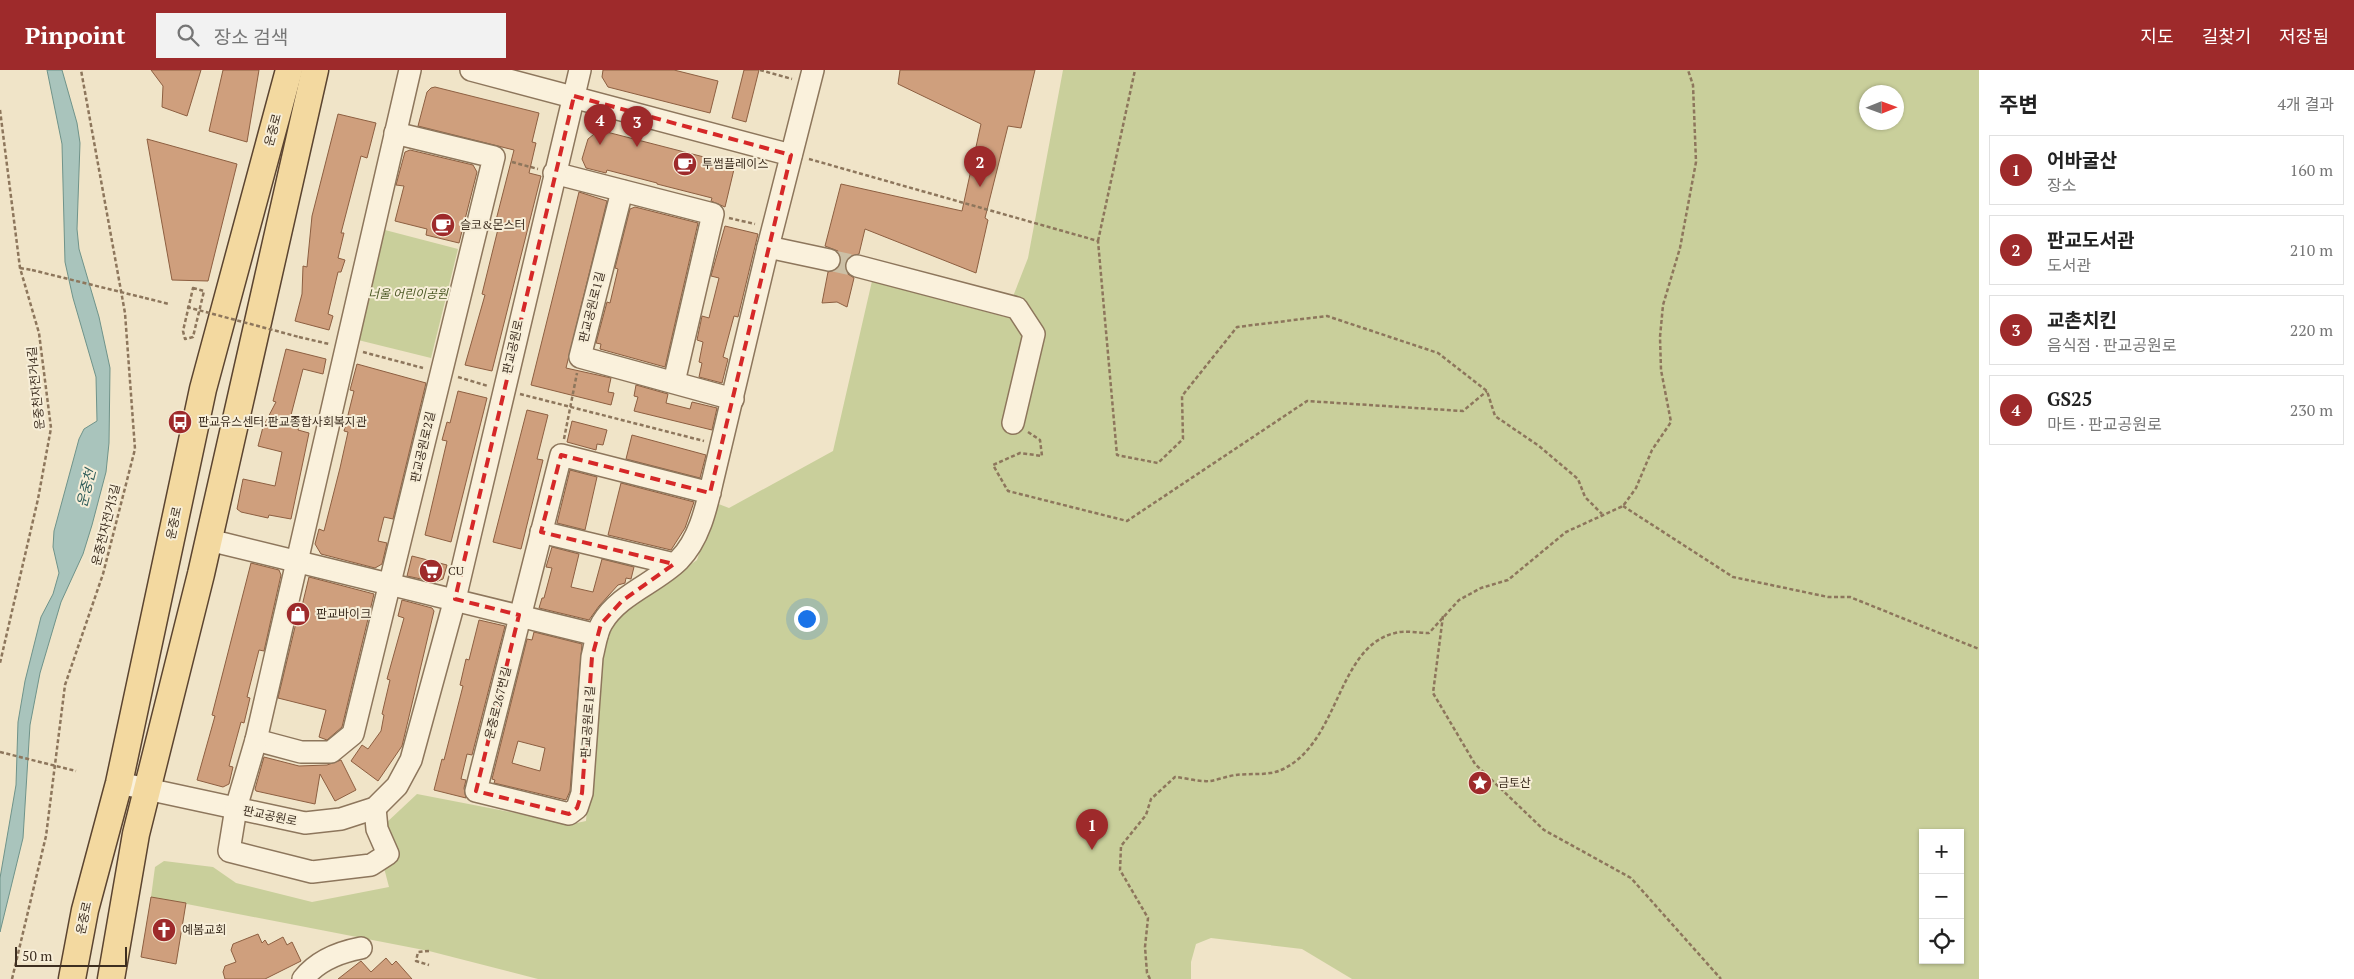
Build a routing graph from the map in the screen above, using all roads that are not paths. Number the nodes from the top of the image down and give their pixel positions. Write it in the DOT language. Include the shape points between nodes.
graph roads {
  1 [pos="289,70"];
  2 [pos="315,70"];
  3 [pos="410,70"];
  4 [pos="471,70"];
  5 [pos="580,70"];
  6 [pos="812,77"];
  7 [pos="574,96"];
  8 [pos="395,133"];
  9 [pos="791,155"];
  10 [pos="554,173"];
  11 [pos="622,191"];
  12 [pos="771,238"];
  13 [pos="829,260"];
  14 [pos="857,266"];
  15 [pos="674,382"];
  16 [pos="733,399"];
  17 [pos="1013,423"];
  18 [pos="710,493"];
  19 [pos="541,532"];
  20 [pos="209,540"];
  21 [pos="296,560"];
  22 [pos="674,564"];
  23 [pos="391,583"];
  24 [pos="455,599"];
  25 [pos="519,615"];
  26 [pos="597,635"];
  27 [pos="256,740"];
  28 [pos="119,783"];
  29 [pos="148,790"];
  30 [pos="476,791"];
  31 [pos="236,808"];
  32 [pos="375,808"];
  33 [pos="362,948"];
  34 [pos="72,979"];
  35 [pos="111,979"];
  36 [pos="303,979"];
  1 -- 28 [label="main road, 운중로" via="203,389"];
  2 -- 20 [label="main road"];
  3 -- 8 [label="street"];
  4 -- 7 [label="street"];
  5 -- 7 [label="street, 판교공원로"];
  6 -- 9 [label="street, 판교공원로1길"];
  7 -- 9 [label="street"];
  7 -- 10 [label="street, 판교공원로"];
  8 -- 21 [label="street"];
  8 -- 23 [label="street, 판교공원로2길" via="494,157"];
  9 -- 12 [label="street, 판교공원로1길"];
  10 -- 11 [label="street"];
  10 -- 24 [label="street, 판교공원로"];
  11 -- 15 [label="street" via="713,214"];
  11 -- 15 [label="street, 판교공원로1길" via="580,358"];
  12 -- 13 [label="street"];
  12 -- 16 [label="street, 판교공원로1길"];
  14 -- 17 [label="street" via="1017,308 1034,334"];
  15 -- 16 [label="street, 판교공원로1길"];
  16 -- 18 [label="street, 판교공원로1길"];
  18 -- 19 [label="street" via="561,455"];
  18 -- 22 [label="street, 판교공원로1길" via="689,547"];
  19 -- 22 [label="street"];
  19 -- 25 [label="street"];
  20 -- 21 [label="street"];
  20 -- 29 [label="main road"];
  21 -- 23 [label="street"];
  21 -- 27 [label="street"];
  22 -- 26 [label="street, 판교공원로1길" via="622,601 605,618"];
  23 -- 24 [label="street"];
  23 -- 27 [label="street, 판교공원로2길" via="353,734 331,752 300,752"];
  24 -- 25 [label="street"];
  24 -- 32 [label="street, 판교공원로" via="411,760 397,786"];
  25 -- 26 [label="street"];
  25 -- 30 [label="street, 운중로267번길"];
  26 -- 30 [label="street, 판교공원로1길" via="592,656 582,792 578,808 569,814"];
  27 -- 31 [label="street"];
  28 -- 29 [label="street, 판교공원로"];
  28 -- 34 [label="main road, 운중로" via="85,910"];
  29 -- 31 [label="street, 판교공원로"];
  29 -- 35 [label="main road" via="136,834"];
  31 -- 32 [label="street, 판교공원로" via="305,823 341,819"];
  31 -- 32 [label="street" via="230,851 312,872 371,865 388,854 377,829"];
  33 -- 36 [label="street" via="329,958"];
}
